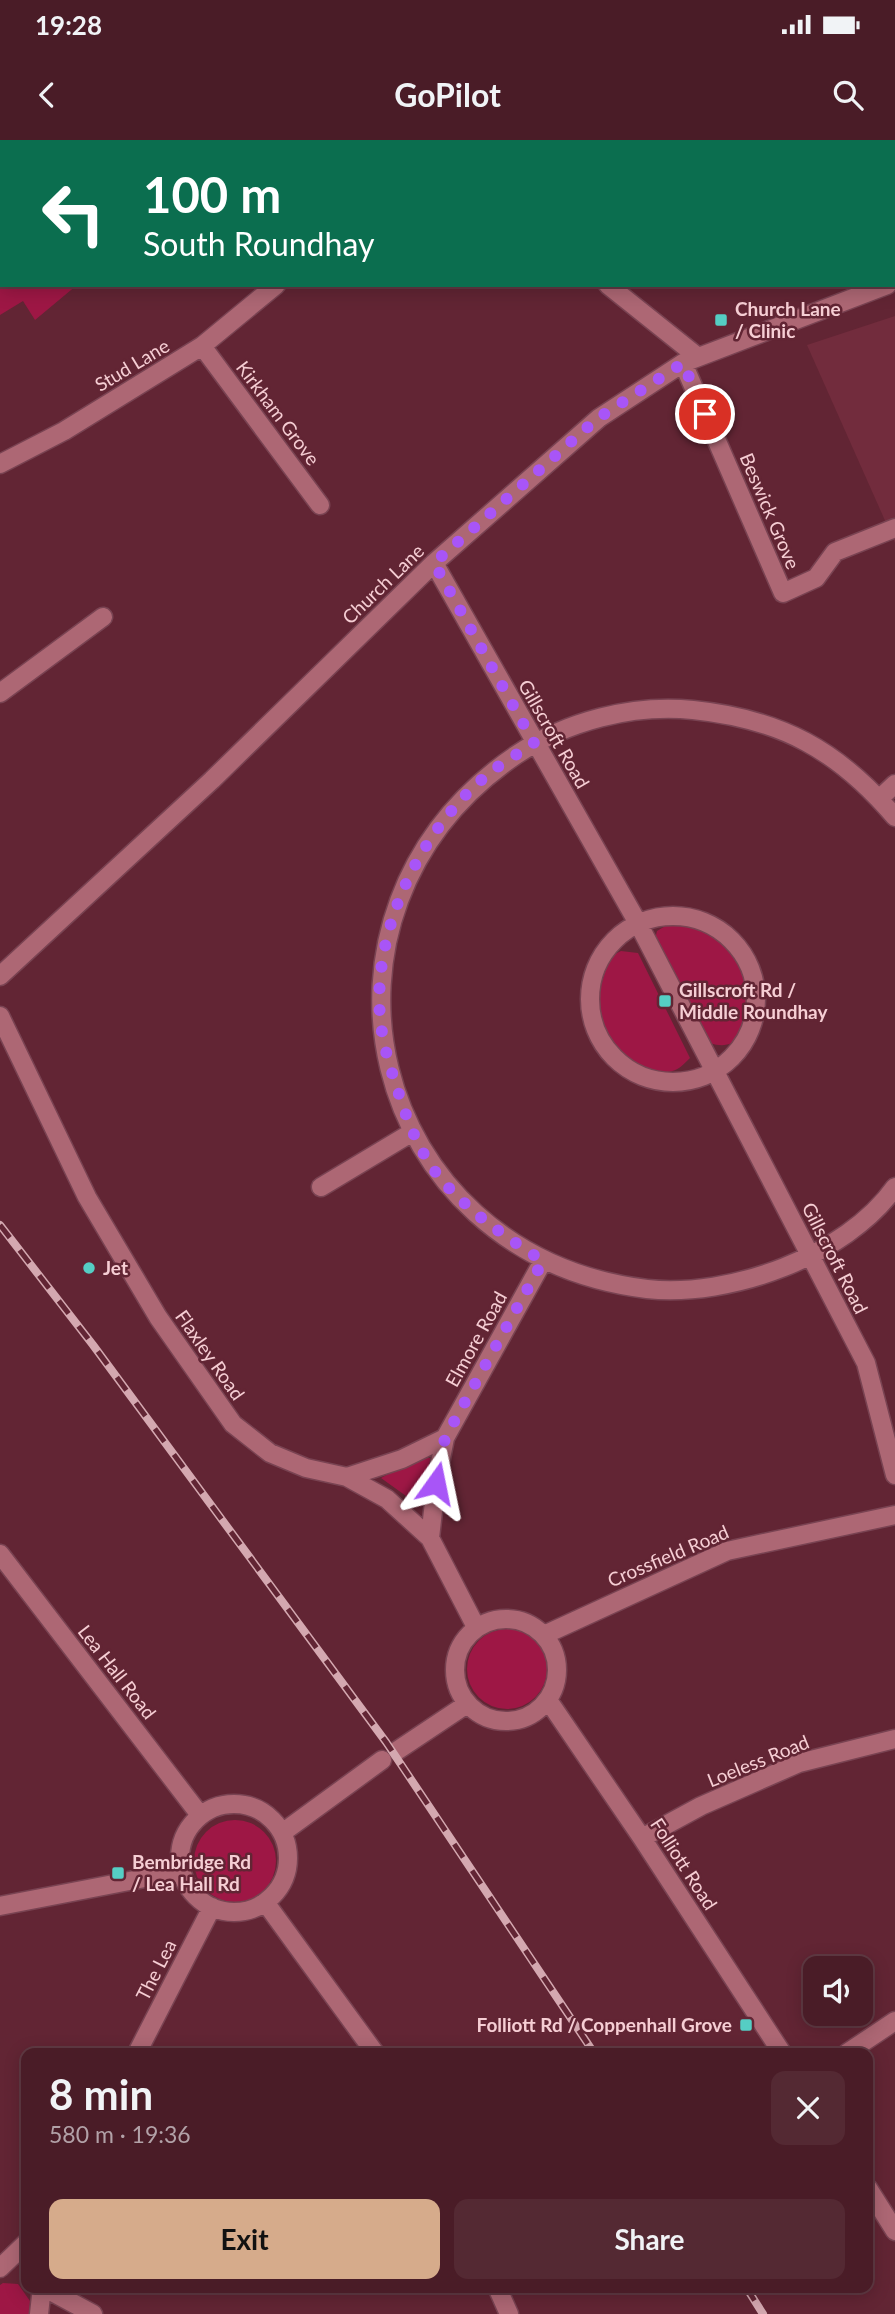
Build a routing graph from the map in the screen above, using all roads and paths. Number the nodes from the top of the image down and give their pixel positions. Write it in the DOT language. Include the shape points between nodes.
graph roads {
  1 [pos="274,287"];
  2 [pos="610,287"];
  3 [pos="882,287"];
  4 [pos="202,346"];
  5 [pos="691,360"];
  6 [pos="0,464"];
  7 [pos="320,505"];
  8 [pos="895,528"];
  9 [pos="434,563"];
  10 [pos="103,617"];
  11 [pos="0,693"];
  12 [pos="534,743"];
  13 [pos="895,784"];
  14 [pos="879,799"];
  15 [pos="895,817"];
  16 [pos="639,925"];
  17 [pos="0,976"];
  18 [pos="0,1016"];
  19 [pos="712,1069"];
  20 [pos="411,1133"];
  21 [pos="321,1187"];
  22 [pos="895,1187"];
  23 [pos="810,1255"];
  24 [pos="543,1261"];
  25 [pos="445,1438"];
  26 [pos="895,1475"];
  27 [pos="347,1477"];
  28 [pos="895,1515"];
  29 [pos="429,1538"];
  30 [pos="0,1554"];
  31 [pos="476,1627"];
  32 [pos="544,1635"];
  33 [pos="548,1700"];
  34 [pos="467,1704"];
  35 [pos="895,1739"];
  36 [pos="398,1750"];
  37 [pos="382,1760"];
  38 [pos="200,1815"];
  39 [pos="282,1833"];
  40 [pos="642,1838"];
  41 [pos="181,1871"];
  42 [pos="265,1902"];
  43 [pos="0,1906"];
  44 [pos="212,1907"];
  45 [pos="895,2021"];
  46 [pos="140,2048"];
  47 [pos="371,2048"];
  48 [pos="779,2048"];
  49 [pos="854,2048"];
  50 [pos="873,2196"];
  51 [pos="895,2231"];
  52 [pos="21,2247"];
  53 [pos="1,2265"];
  54 [pos="42,2293"];
  55 [pos="53,2293"];
  56 [pos="503,2293"];
  57 [pos="40,2314"];
  58 [pos="93,2314"];
  59 [pos="509,2314"];
  1 -- 4 [label="street, Stud Lane"];
  2 -- 5 [label="street"];
  3 -- 5 [label="street, Church Lane"];
  4 -- 6 [label="street, Stud Lane" via="64,431"];
  4 -- 7 [label="street, Kirkham Grove"];
  5 -- 8 [label="street, Beswick Grove" via="783,593 816,578 835,552"];
  5 -- 9 [label="street, Church Lane" via="598,418"];
  9 -- 12 [label="street, Gillscroft Road"];
  9 -- 17 [label="street, Church Lane" via="212,780"];
  10 -- 11 [label="street"];
  12 -- 14 [label="street" via="630,710 729,713 804,740 845,765"];
  12 -- 16 [label="street, Gillscroft Road"];
  12 -- 20 [label="street" via="486,776 458,804 416,865 398,906 387,941 380,1014 386,1052"];
  13 -- 14 [label="street"];
  14 -- 15 [label="street"];
  16 -- 19 [label="street, Gillscroft Road"];
  16 -- 19 [label="street" via="664,917 688,917 713,925 749,965 757,998 752,1028 737,1051"];
  16 -- 19 [label="street" via="606,951 597,967 589,998 599,1043 618,1063 657,1083 682,1081"];
  18 -- 27 [label="street, Flaxley Road" via="87,1197 158,1317 233,1424 270,1453 306,1468"];
  19 -- 23 [label="street, Gillscroft Road"];
  20 -- 21 [label="street"];
  20 -- 24 [label="street" via="446,1184 503,1235"];
  22 -- 23 [label="street" via="853,1232"];
  23 -- 24 [label="street" via="724,1285 675,1292 631,1286"];
  23 -- 26 [label="street, Gillscroft Road" via="866,1363"];
  24 -- 25 [label="street, Elmore Road"];
  25 -- 27 [label="street" via="402,1459"];
  25 -- 29 [label="street, Elmore Road"];
  27 -- 29 [label="street, Flaxley Road" via="387,1499"];
  28 -- 32 [label="street, Crossfield Road" via="727,1550"];
  29 -- 31 [label="street, Flaxley Road"];
  30 -- 38 [label="street, Lea Hall Road"];
  31 -- 32 [label="street" via="511,1618"];
  31 -- 34 [label="street" via="462,1643 455,1663 457,1685"];
  32 -- 33 [label="street" via="554,1650 557,1669"];
  33 -- 34 [label="street" via="515,1720 497,1720"];
  33 -- 40 [label="street, Folliott Road"];
  34 -- 36 [label="street"];
  35 -- 40 [label="street, Loeless Road" via="799,1763"];
  37 -- 39 [label="street"];
  38 -- 39 [label="street" via="217,1806 255,1808 271,1818"];
  38 -- 41 [label="street" via="180,1850"];
  39 -- 42 [label="street" via="287,1871 279,1889"];
  40 -- 48 [label="street, Folliott Road"];
  41 -- 43 [label="street"];
  41 -- 44 [label="street" via="198,1898"];
  42 -- 44 [label="street" via="230,1912"];
  42 -- 47 [label="street"];
  44 -- 46 [label="street, The Lea"];
  45 -- 49 [label="street"];
  50 -- 51 [label="street"];
  52 -- 53 [label="street"];
  54 -- 57 [label="street"];
  55 -- 58 [label="street"];
  56 -- 59 [label="street"];
}
